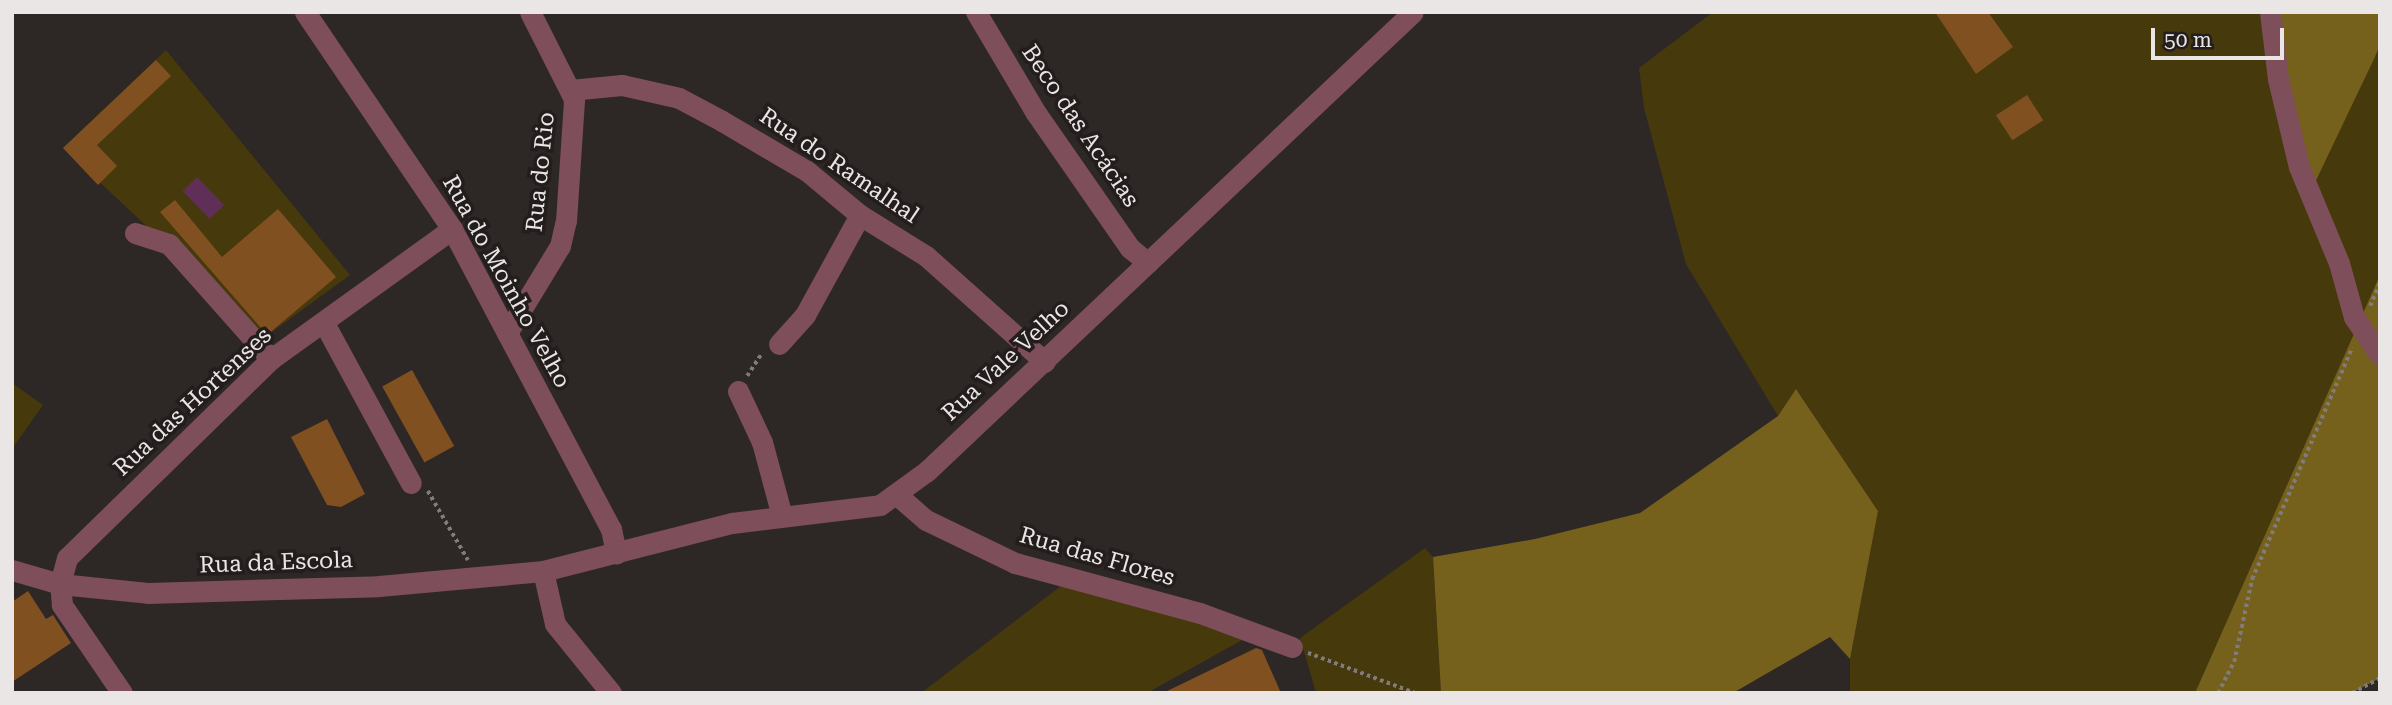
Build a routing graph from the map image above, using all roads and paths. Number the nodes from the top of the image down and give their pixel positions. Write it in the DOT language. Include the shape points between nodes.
graph roads {
  1 [pos="305,12"];
  2 [pos="530,12"];
  3 [pos="976,12"];
  4 [pos="1413,12"];
  5 [pos="2270,12"];
  6 [pos="570,90"];
  7 [pos="860,215"];
  8 [pos="452,229"];
  9 [pos="135,233"];
  10 [pos="1148,263"];
  11 [pos="324,323"];
  12 [pos="2361,327"];
  13 [pos="507,333"];
  14 [pos="779,344"];
  15 [pos="2380,355"];
  16 [pos="271,359"];
  17 [pos="1045,362"];
  18 [pos="738,391"];
  19 [pos="411,483"];
  20 [pos="897,495"];
  21 [pos="782,516"];
  22 [pos="616,553"];
  23 [pos="12,570"];
  24 [pos="542,571"];
  25 [pos="472,579"];
  26 [pos="60,584"];
  27 [pos="1293,647"];
  28 [pos="2380,678"];
  29 [pos="122,693"];
  30 [pos="611,693"];
  31 [pos="1415,693"];
  32 [pos="2218,693"];
  33 [pos="2352,693"];
  1 -- 8 [label="street, Rua do Moinho Velho"];
  2 -- 6 [label="street, Rua do Rio"];
  3 -- 10 [label="street, Beco das Acácias" via="1036,113 1130,248"];
  4 -- 10 [label="street, Rua Vale Velho"];
  5 -- 12 [label="street" via="2278,79 2299,167"];
  6 -- 7 [label="street, Rua do Ramalhal" via="622,85 679,98 807,171"];
  6 -- 13 [label="street, Rua do Rio" via="574,99 560,246"];
  7 -- 14 [label="street" via="805,315"];
  7 -- 17 [label="street, Rua do Ramalhal" via="960,282"];
  8 -- 11 [label="street, Rua das Hortenses"];
  8 -- 13 [label="street, Rua do Moinho Velho"];
  9 -- 16 [label="street" via="169,244"];
  10 -- 17 [label="street, Rua Vale Velho"];
  11 -- 16 [label="street, Rua das Hortenses"];
  11 -- 19 [label="street"];
  12 -- 15 [label="street"];
  12 -- 32 [label="path" via="2252,579 2234,662"];
  13 -- 22 [label="street, Rua do Moinho Velho" via="611,529"];
  14 -- 18 [label="path" via="763,351"];
  16 -- 26 [label="street, Rua das Hortenses" via="67,558"];
  17 -- 20 [label="street, Rua Vale Velho"];
  18 -- 21 [label="street" via="762,442"];
  19 -- 25 [label="path" via="426,488 470,562"];
  20 -- 21 [label="street, Rua Vale Velho" via="853,511"];
  20 -- 27 [label="street, Rua das Flores" via="926,520 1015,563 1200,613"];
  21 -- 22 [label="street, Rua Vale Velho" via="732,523"];
  22 -- 24 [label="street, Rua Vale Velho"];
  23 -- 26 [label="street, Rua da Escola"];
  24 -- 25 [label="street, Rua da Escola"];
  24 -- 30 [label="street" via="555,624"];
  25 -- 26 [label="street, Rua da Escola" via="148,593"];
  26 -- 29 [label="street" via="62,605"];
  27 -- 31 [label="path"];
  28 -- 33 [label="path"];
}
